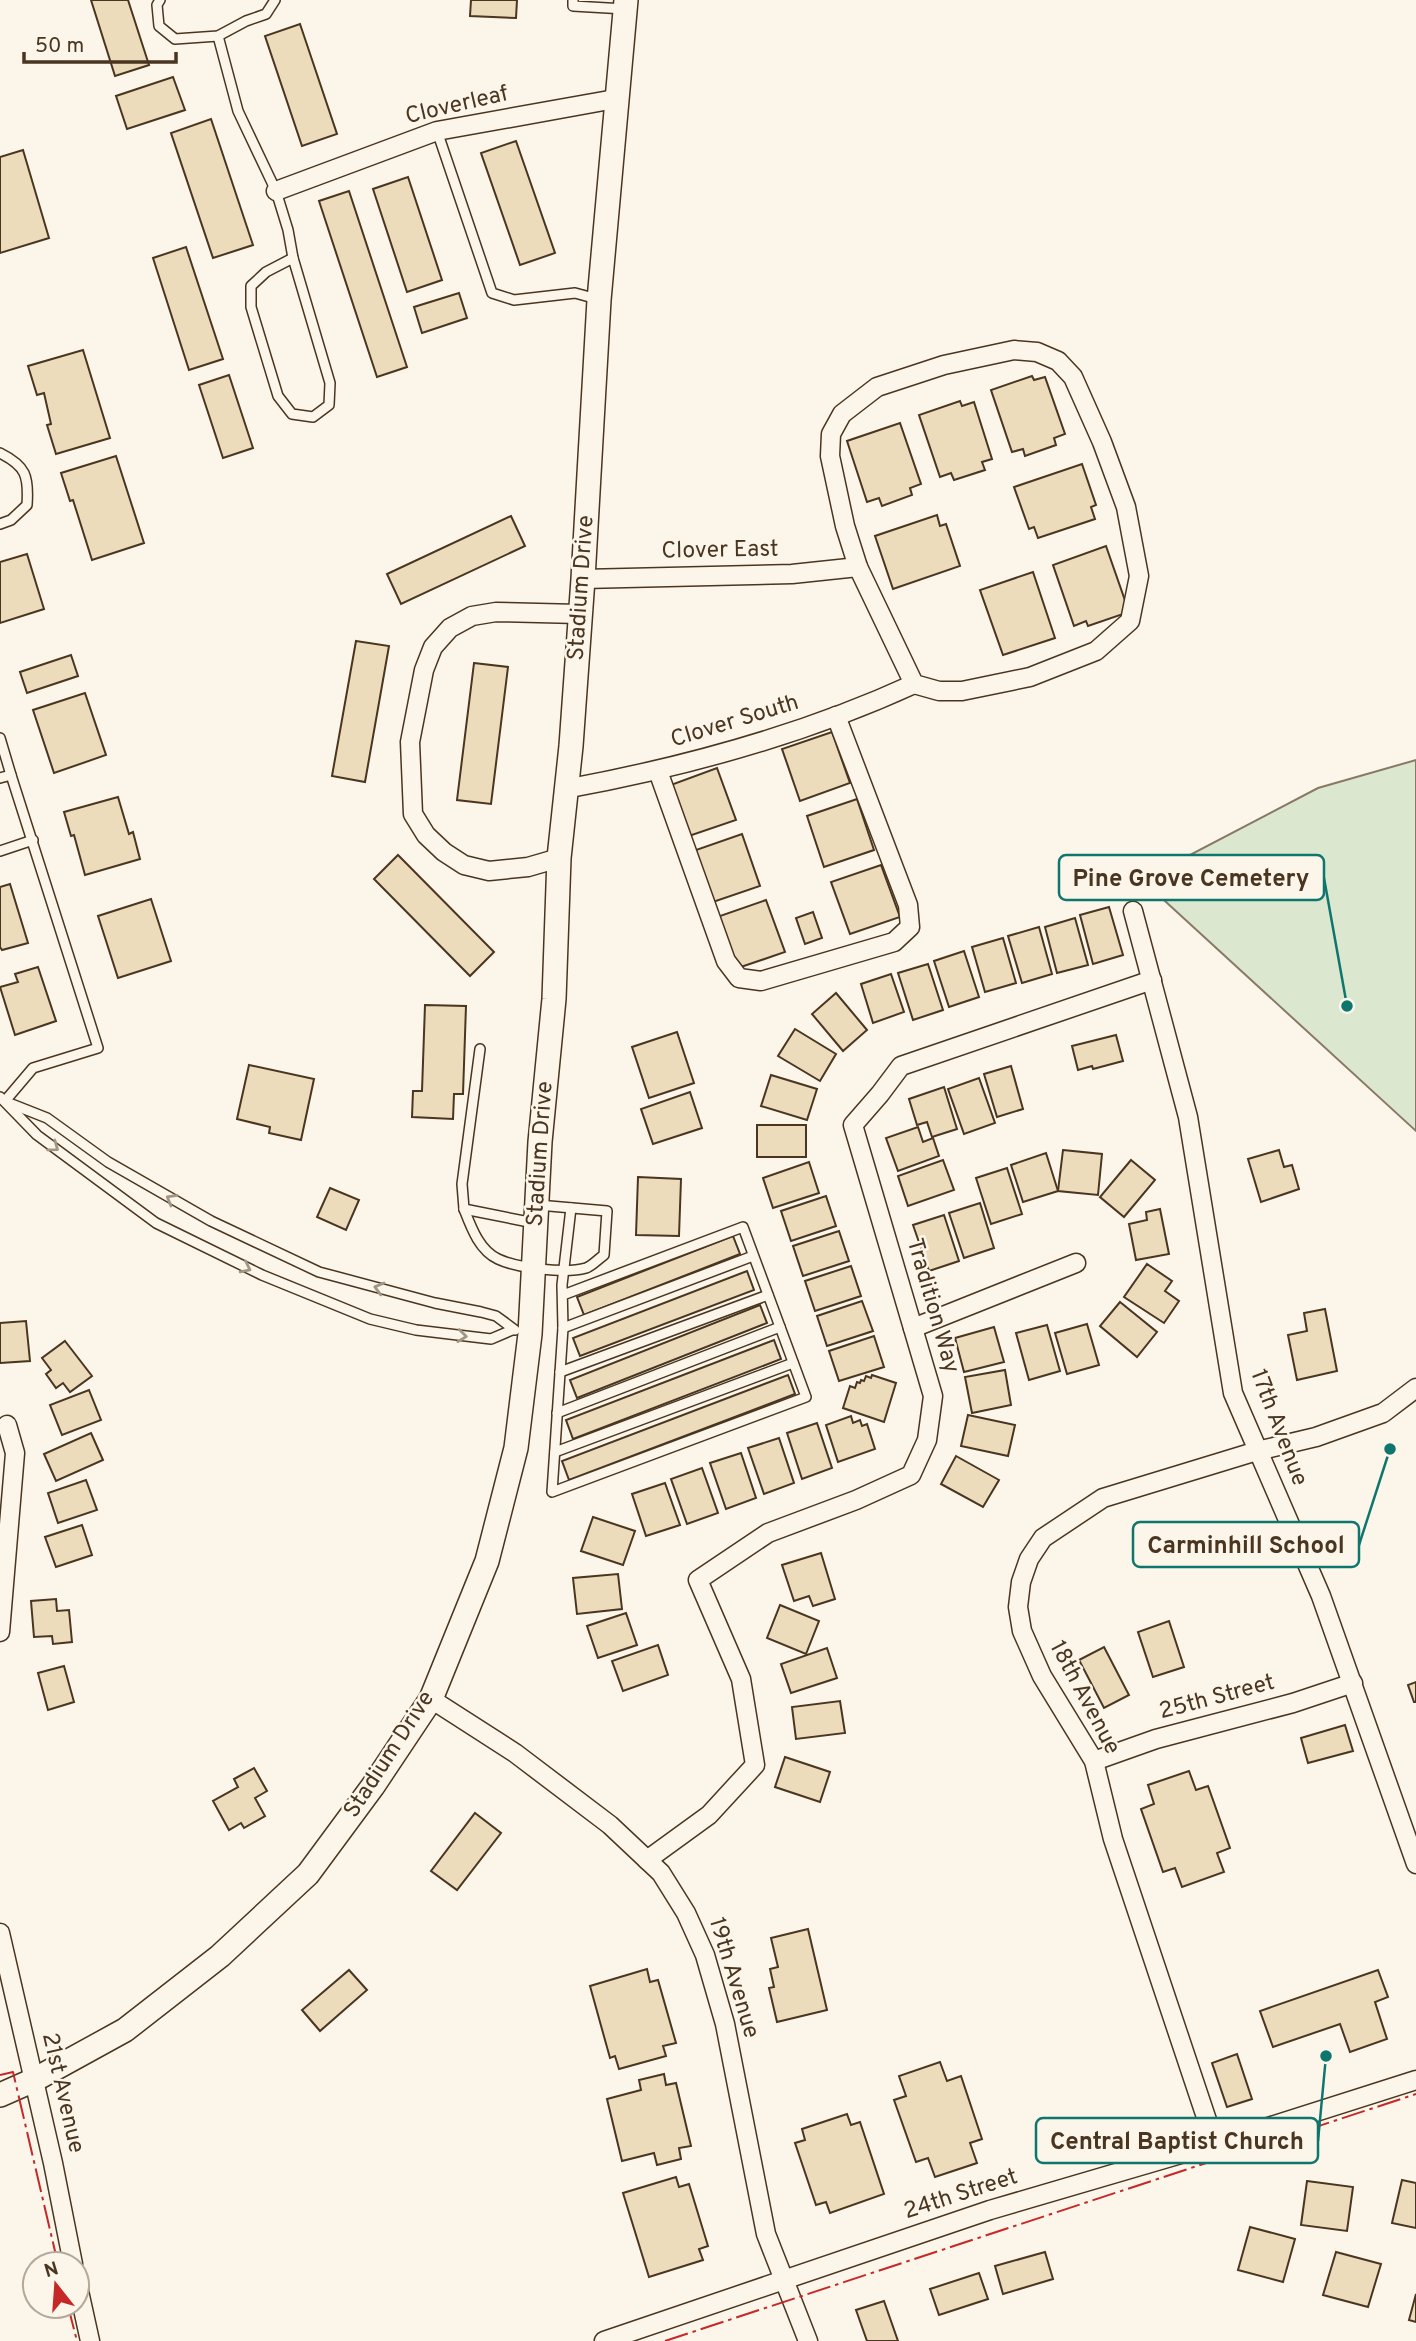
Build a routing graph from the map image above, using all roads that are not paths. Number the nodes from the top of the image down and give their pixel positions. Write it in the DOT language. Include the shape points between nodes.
graph roads {
  1 [pos="160,0"];
  2 [pos="275,0"];
  3 [pos="573,0"];
  4 [pos="625,5"];
  5 [pos="218,36"];
  6 [pos="615,99"];
  7 [pos="437,131"];
  8 [pos="276,191"];
  9 [pos="293,258"];
  10 [pos="599,300"];
  11 [pos="0,453"];
  12 [pos="0,524"];
  13 [pos="858,567"];
  14 [pos="583,579"];
  15 [pos="579,614"];
  16 [pos="914,684"];
  17 [pos="836,716"];
  18 [pos="0,738"];
  19 [pos="658,771"];
  20 [pos="11,775"];
  21 [pos="0,778"];
  22 [pos="565,789"];
  23 [pos="33,840"];
  24 [pos="0,851"];
  25 [pos="559,858"];
  26 [pos="1133,911"];
  27 [pos="1152,980"];
  28 [pos="480,1049"];
  29 [pos="2,1099"];
  30 [pos="571,1208"];
  31 [pos="464,1209"];
  32 [pos="537,1214"];
  33 [pos="754,1256"];
  34 [pos="1076,1264"];
  35 [pos="534,1268"];
  36 [pos="563,1271"];
  37 [pos="563,1295"];
  38 [pos="768,1295"];
  39 [pos="780,1327"];
  40 [pos="563,1328"];
  41 [pos="913,1328"];
  42 [pos="521,1332"];
  43 [pos="793,1363"];
  44 [pos="560,1372"];
  45 [pos="1416,1388"];
  46 [pos="557,1413"];
  47 [pos="7,1425"];
  48 [pos="1257,1451"];
  49 [pos="555,1452"];
  50 [pos="3,1572"];
  51 [pos="0,1632"];
  52 [pos="1353,1683"];
  53 [pos="431,1699"];
  54 [pos="1094,1761"];
  55 [pos="647,1860"];
  56 [pos="1416,1864"];
  57 [pos="0,1933"];
  58 [pos="34,2080"];
  59 [pos="1416,2080"];
  60 [pos="0,2095"];
  61 [pos="1215,2144"];
  62 [pos="70,2250"];
  63 [pos="785,2280"];
  64 [pos="85,2320"];
  65 [pos="90,2341"];
  66 [pos="604,2341"];
  67 [pos="808,2341"];
  1 -- 5 [label="lane" via="159,26 175,39"];
  2 -- 5 [label="lane" via="266,14"];
  3 -- 4 [label="lane" via="573,6"];
  4 -- 6 [label="street, Stadium Drive"];
  5 -- 8 [label="lane" via="238,111"];
  6 -- 7 [label="street, Cloverleaf"];
  6 -- 10 [label="street, Stadium Drive"];
  7 -- 8 [label="street, Cloverleaf"];
  7 -- 10 [label="lane" via="492,293 514,300 575,293"];
  8 -- 9 [label="lane"];
  9 -- 9 [label="lane" via="251,286 251,307 278,396 292,414 313,417 329,405 330,383"];
  10 -- 14 [label="street, Stadium Drive"];
  11 -- 12 [label="lane" via="19,463 29,482 27,505"];
  13 -- 14 [label="street, Clover East" via="792,574"];
  13 -- 16 [label="street"];
  13 -- 16 [label="street" via="830,456 831,434 842,414 877,387 944,365 1014,350 1037,352 1058,362 1073,377 1126,507 1139,576 1130,621 1096,651 1030,677 962,691"];
  14 -- 15 [label="street, Stadium Drive"];
  15 -- 22 [label="street, Stadium Drive"];
  15 -- 25 [label="street" via="496,612 472,616 450,628 433,647 424,670 410,742 413,814 444,852 464,865 489,871"];
  16 -- 17 [label="street, Clover South"];
  17 -- 19 [label="street, Clover South" via="719,756"];
  17 -- 19 [label="street" via="908,905 910,927 894,942 761,981 739,978 726,961"];
  18 -- 20 [label="lane"];
  19 -- 22 [label="street, Clover South"];
  20 -- 21 [label="lane"];
  20 -- 23 [label="lane"];
  22 -- 25 [label="street, Stadium Drive"];
  23 -- 24 [label="lane"];
  23 -- 29 [label="lane" via="98,1048 33,1068"];
  25 -- 32 [label="street, Stadium Drive" via="554,999"];
  26 -- 27 [label="street, 17th Avenue"];
  27 -- 41 [label="street, Tradition Way" via="901,1066 853,1125"];
  27 -- 48 [label="street, 17th Avenue" via="1188,1116 1233,1393"];
  28 -- 31 [label="lane" via="461,1184"];
  42 -- 29 [label="lane, one-way" via="496,1316 319,1272 211,1221 108,1162 47,1118"];
  29 -- 42 [label="lane, one-way" via="37,1135 156,1223 262,1275 370,1319 416,1330 491,1339"];
  30 -- 32 [label="lane"];
  30 -- 36 [label="lane"];
  30 -- 36 [label="lane" via="607,1211 604,1255 588,1267"];
  31 -- 32 [label="lane"];
  31 -- 35 [label="lane" via="475,1237 497,1258"];
  32 -- 35 [label="street, Stadium Drive"];
  33 -- 37 [label="lane" via="743,1227"];
  33 -- 38 [label="lane"];
  33 -- 40 [label="lane"];
  34 -- 41 [label="street"];
  35 -- 36 [label="lane"];
  35 -- 42 [label="street, Stadium Drive"];
  36 -- 37 [label="lane"];
  37 -- 40 [label="lane"];
  38 -- 39 [label="lane"];
  38 -- 44 [label="lane"];
  39 -- 43 [label="lane"];
  39 -- 46 [label="lane"];
  40 -- 44 [label="lane"];
  41 -- 55 [label="street, Tradition Way" via="933,1396 927,1440 911,1475 768,1533 698,1580 741,1679 755,1765 709,1815"];
  42 -- 53 [label="street, Stadium Drive" via="516,1448 487,1561"];
  43 -- 49 [label="lane"];
  43 -- 49 [label="lane" via="806,1397 552,1492"];
  44 -- 46 [label="lane"];
  45 -- 48 [label="street, 18th Avenue" via="1383,1413 1316,1437"];
  46 -- 49 [label="lane"];
  47 -- 50 [label="street" via="15,1454"];
  48 -- 52 [label="street, 17th Avenue" via="1321,1596"];
  48 -- 54 [label="street, 18th Avenue" via="1102,1497 1043,1538 1029,1559 1018,1607 1022,1631 1042,1676"];
  50 -- 51 [label="street"];
  52 -- 54 [label="street, 25th Street"];
  52 -- 56 [label="street, 17th Avenue"];
  53 -- 55 [label="street, 19th Avenue" via="514,1753 610,1825"];
  53 -- 58 [label="street, Stadium Drive" via="308,1874 220,1956 125,2030"];
  54 -- 61 [label="street, 18th Avenue" via="1113,1839"];
  55 -- 63 [label="street, 19th Avenue" via="661,1873 686,1913 705,1955 725,2024 766,2234"];
  57 -- 58 [label="street, 21st Avenue"];
  58 -- 60 [label="street, Stadium Drive"];
  58 -- 62 [label="street, 21st Avenue"];
  59 -- 61 [label="street, 24th Street"];
  61 -- 63 [label="street, 24th Street" via="990,2210"];
  63 -- 66 [label="street, 24th Street"];
  63 -- 67 [label="street, 19th Avenue"];
  64 -- 65 [label="street"];
}
